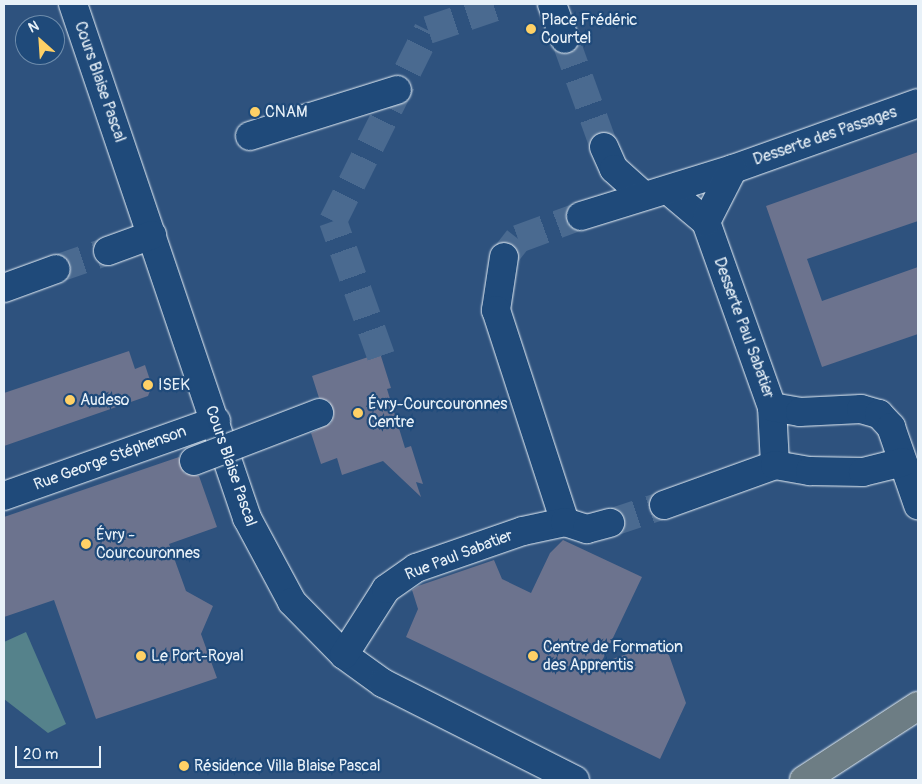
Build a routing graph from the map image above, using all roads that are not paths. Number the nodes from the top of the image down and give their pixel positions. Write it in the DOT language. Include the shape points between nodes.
graph roads {
  1 [pos="73,4"];
  2 [pos="552,4"];
  3 [pos="565,39"];
  4 [pos="397,90"];
  5 [pos="918,103"];
  6 [pos="250,136"];
  7 [pos="604,147"];
  8 [pos="733,169"];
  9 [pos="656,193"];
  10 [pos="581,216"];
  11 [pos="706,222"];
  12 [pos="152,235"];
  13 [pos="108,251"];
  14 [pos="504,257"];
  15 [pos="56,269"];
  16 [pos="4,288"];
  17 [pos="772,407"];
  18 [pos="319,413"];
  19 [pos="216,421"];
  20 [pos="194,461"];
  21 [pos="903,462"];
  22 [pos="775,465"];
  23 [pos="4,496"];
  24 [pos="664,505"];
  25 [pos="918,505"];
  26 [pos="565,522"];
  27 [pos="610,522"];
  28 [pos="344,654"];
  29 [pos="918,706"];
  30 [pos="576,780"];
  31 [pos="804,780"];
  1 -- 12 [label="street, Cours Blaise Pascal"];
  2 -- 3 [label="street"];
  4 -- 6 [label="street"];
  5 -- 8 [label="street, Desserte des Passages"];
  7 -- 9 [label="street" via="614,169"];
  8 -- 9 [label="street, Desserte des Passages"];
  8 -- 11 [label="street"];
  9 -- 10 [label="street, Desserte des Passages"];
  9 -- 11 [label="street"];
  11 -- 17 [label="street, Desserte Paul Sabatier"];
  12 -- 13 [label="street"];
  12 -- 19 [label="street, Cours Blaise Pascal"];
  14 -- 26 [label="street" via="496,310"];
  15 -- 16 [label="street"];
  17 -- 21 [label="street" via="800,412 861,409 879,414 891,427"];
  17 -- 22 [label="street, Desserte Paul Sabatier"];
  18 -- 20 [label="street, bridge"];
  19 -- 23 [label="street, Rue George Stéphenson"];
  19 -- 28 [label="street, Cours Blaise Pascal" via="263,553 292,602"];
  21 -- 22 [label="street" via="864,472 810,471"];
  21 -- 25 [label="street"];
  22 -- 24 [label="street"];
  26 -- 27 [label="street, Rue Paul Sabatier" via="587,529"];
  26 -- 28 [label="street, Rue Paul Sabatier" via="514,534 416,568 396,580"];
  28 -- 30 [label="street, Cours Blaise Pascal" via="428,708"];
  29 -- 31 [label="main road"];
}
